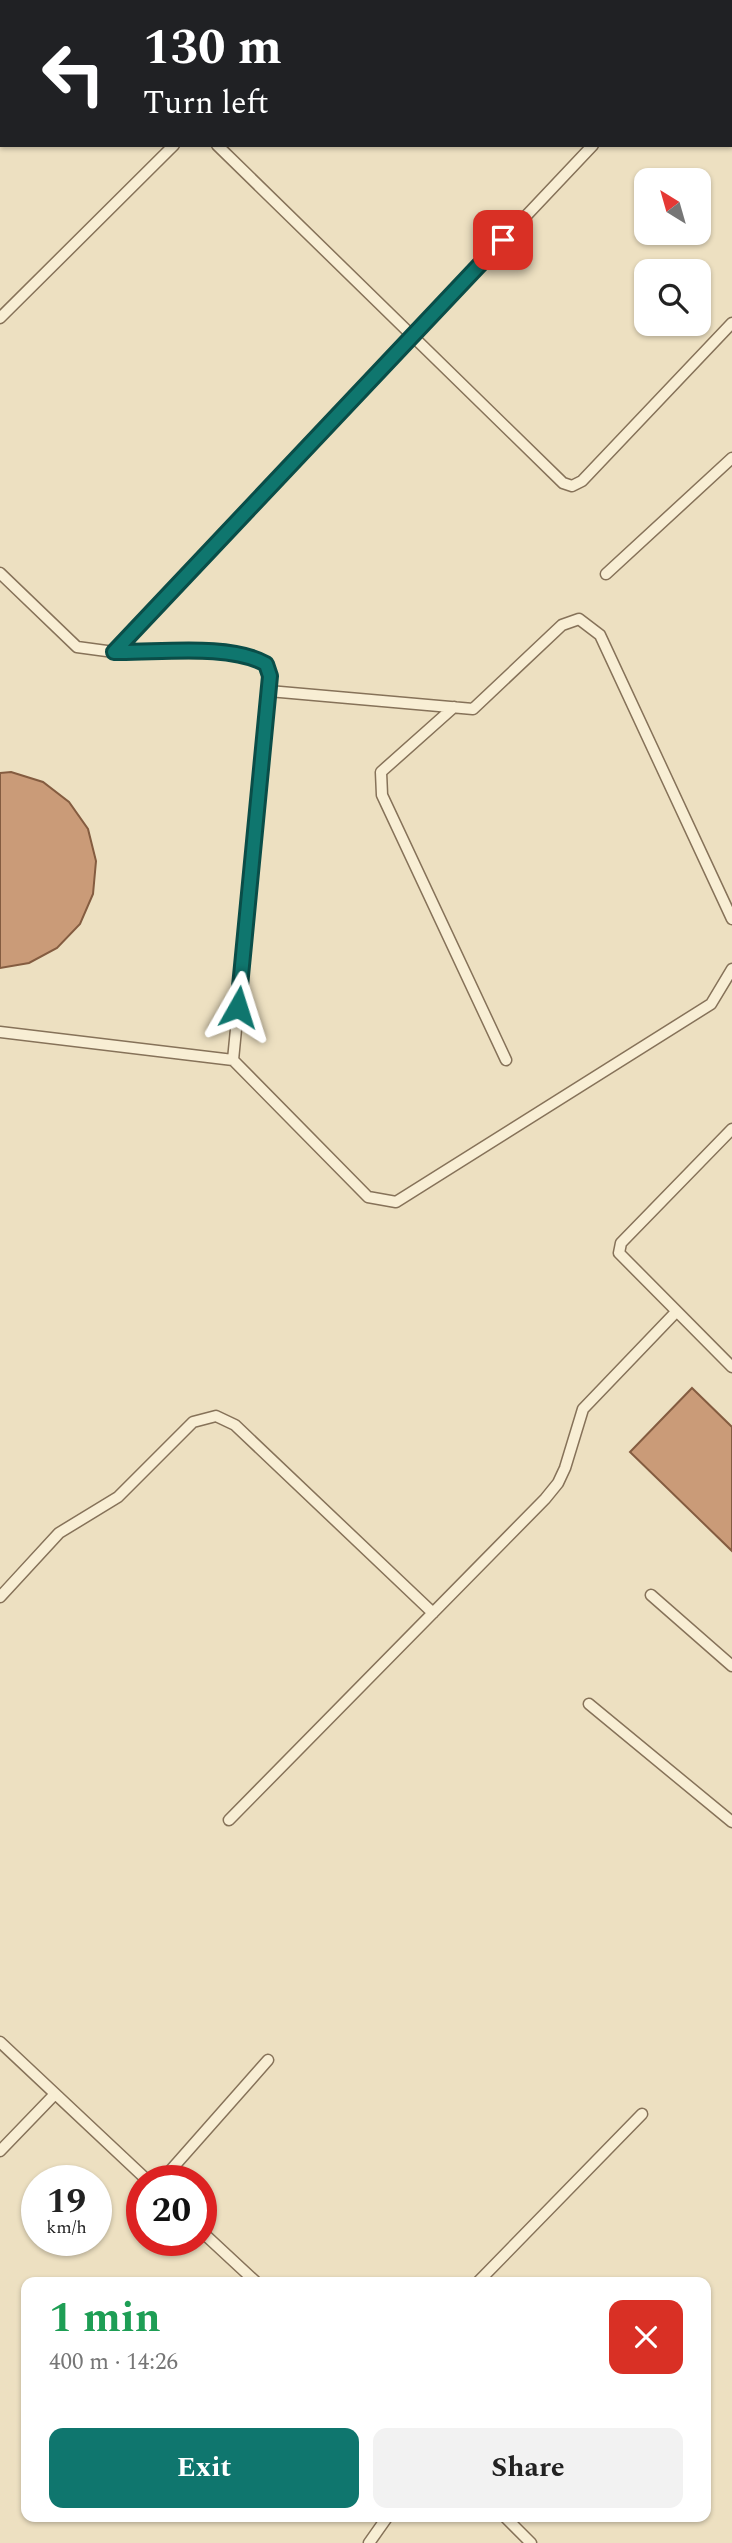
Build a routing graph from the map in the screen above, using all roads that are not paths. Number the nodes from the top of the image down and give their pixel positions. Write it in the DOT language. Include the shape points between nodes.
graph roads {
  1 [pos="172,147"];
  2 [pos="219,147"];
  3 [pos="591,147"];
  4 [pos="0,318"];
  5 [pos="732,323"];
  6 [pos="413,335"];
  7 [pos="732,458"];
  8 [pos="0,573"];
  9 [pos="606,574"];
  10 [pos="114,652"];
  11 [pos="269,691"];
  12 [pos="454,707"];
  13 [pos="732,919"];
  14 [pos="732,969"];
  15 [pos="0,1032"];
  16 [pos="233,1060"];
  17 [pos="506,1060"];
  18 [pos="732,1129"];
  19 [pos="676,1312"];
  20 [pos="732,1367"];
  21 [pos="651,1595"];
  22 [pos="0,1597"];
  23 [pos="433,1614"];
  24 [pos="732,1666"];
  25 [pos="589,1704"];
  26 [pos="229,1820"];
  27 [pos="732,1822"];
  28 [pos="0,2042"];
  29 [pos="268,2060"];
  30 [pos="55,2094"];
  31 [pos="642,2114"];
  32 [pos="0,2151"];
  33 [pos="131,2165"];
  34 [pos="175,2165"];
  35 [pos="217,2246"];
  36 [pos="251,2277"];
  37 [pos="483,2277"];
  38 [pos="384,2522"];
  39 [pos="509,2522"];
  40 [pos="369,2543"];
  41 [pos="531,2543"];
  1 -- 4 [label="lane"];
  2 -- 6 [label="lane"];
  3 -- 6 [label="lane"];
  5 -- 6 [label="lane" via="582,481 572,486 563,484"];
  6 -- 10 [label="lane"];
  7 -- 9 [label="lane"];
  8 -- 10 [label="lane" via="68,642 85,650"];
  10 -- 11 [label="lane" via="252,656 266,664"];
  11 -- 12 [label="lane"];
  11 -- 16 [label="lane"];
  12 -- 13 [label="lane" via="472,709 562,625 579,619 590,627 600,635"];
  12 -- 17 [label="lane" via="381,772 382,795"];
  14 -- 16 [label="lane" via="711,1004 396,1202 368,1197"];
  15 -- 16 [label="lane"];
  18 -- 19 [label="lane" via="619,1247 623,1260"];
  19 -- 20 [label="lane"];
  19 -- 23 [label="lane" via="583,1409 558,1483"];
  21 -- 24 [label="lane"];
  22 -- 23 [label="lane" via="59,1533 118,1497 193,1422 216,1416 235,1425"];
  23 -- 26 [label="lane"];
  25 -- 27 [label="lane"];
  28 -- 30 [label="lane"];
  29 -- 34 [label="lane"];
  30 -- 32 [label="lane"];
  30 -- 33 [label="lane"];
  31 -- 37 [label="lane"];
  35 -- 36 [label="lane"];
  38 -- 40 [label="lane"];
  39 -- 41 [label="lane"];
}
